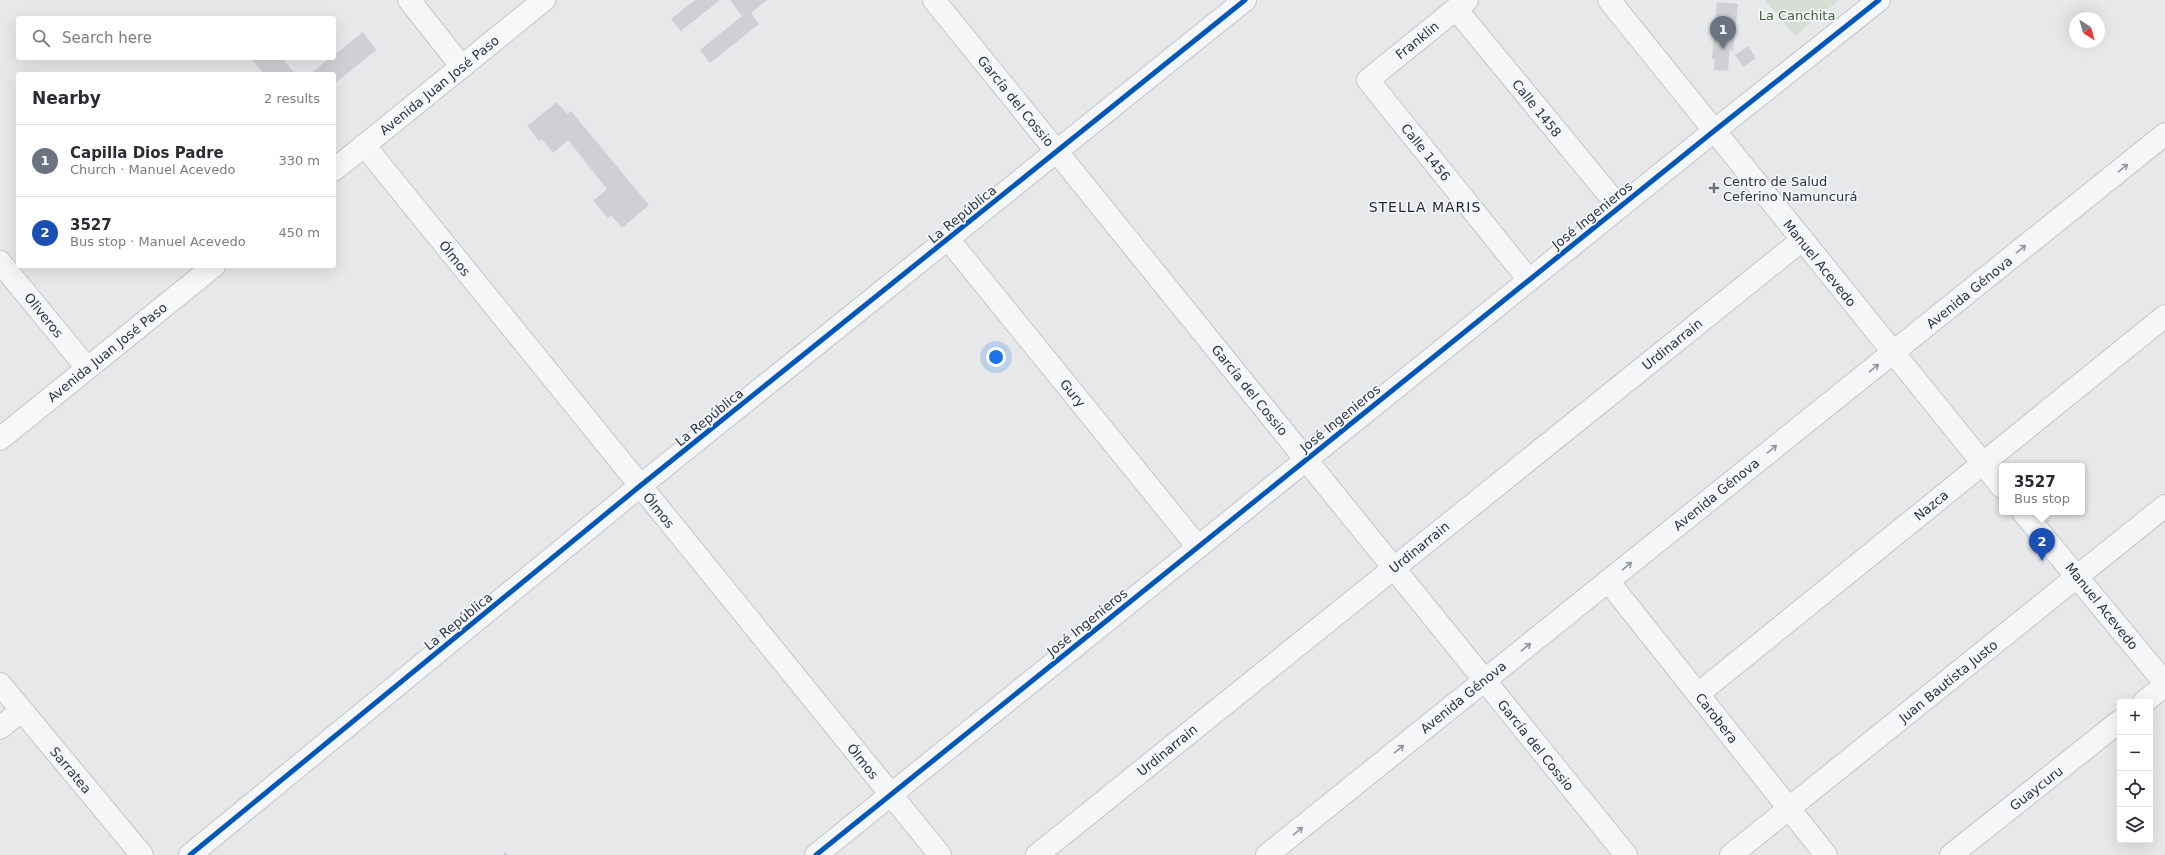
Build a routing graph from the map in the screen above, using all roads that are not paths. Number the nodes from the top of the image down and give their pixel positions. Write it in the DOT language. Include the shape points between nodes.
graph roads {
  1 [pos="408,0"];
  2 [pos="544,0"];
  3 [pos="934,0"];
  4 [pos="1246,0"];
  5 [pos="1609,0"];
  6 [pos="1879,0"];
  7 [pos="1461,4"];
  8 [pos="462,67"];
  9 [pos="1368,80"];
  10 [pos="1714,130"];
  11 [pos="2165,134"];
  12 [pos="364,145"];
  13 [pos="1056,152"];
  14 [pos="336,168"];
  15 [pos="1619,207"];
  16 [pos="948,239"];
  17 [pos="1802,240"];
  18 [pos="0,262"];
  19 [pos="212,268"];
  20 [pos="1529,280"];
  21 [pos="2165,316"];
  22 [pos="1893,353"];
  23 [pos="87,368"];
  24 [pos="0,439"];
  25 [pos="1306,460"];
  26 [pos="1982,464"];
  27 [pos="1999,484"];
  28 [pos="640,486"];
  29 [pos="2165,506"];
  30 [pos="2026,515"];
  31 [pos="1198,547"];
  32 [pos="1394,568"];
  33 [pos="2078,576"];
  34 [pos="1608,581"];
  35 [pos="1484,680"];
  36 [pos="0,684"];
  37 [pos="2165,684"];
  38 [pos="1698,694"];
  39 [pos="2148,699"];
  40 [pos="21,711"];
  41 [pos="2117,723"];
  42 [pos="0,728"];
  43 [pos="890,794"];
  44 [pos="1789,808"];
  45 [pos="142,855"];
  46 [pos="190,855"];
  47 [pos="816,855"];
  48 [pos="940,855"];
  49 [pos="1037,855"];
  50 [pos="1267,855"];
  51 [pos="1626,855"];
  52 [pos="1731,855"];
  53 [pos="1826,855"];
  54 [pos="1951,855"];
  1 -- 8 [label="street"];
  2 -- 8 [label="main road, Avenida Juan José Paso"];
  3 -- 13 [label="street, García del Cossio"];
  4 -- 13 [label="street, La República"];
  5 -- 10 [label="street, Manuel Acevedo"];
  6 -- 10 [label="street, José Ingenieros"];
  7 -- 9 [label="street, Franklin"];
  7 -- 15 [label="street, Calle 1458"];
  8 -- 12 [label="main road, Avenida Juan José Paso"];
  9 -- 20 [label="street, Calle 1456"];
  10 -- 15 [label="street, José Ingenieros"];
  10 -- 17 [label="street, Manuel Acevedo"];
  22 -- 11 [label="street, Avenida Génova, one-way"];
  12 -- 14 [label="main road, Avenida Juan José Paso"];
  12 -- 28 [label="street, Ólmos"];
  13 -- 16 [label="street, La República"];
  13 -- 25 [label="street, García del Cossio"];
  15 -- 20 [label="street, José Ingenieros"];
  16 -- 28 [label="street, La República"];
  16 -- 31 [label="street, Gury"];
  17 -- 22 [label="street, Manuel Acevedo"];
  17 -- 32 [label="street, Urdinarrain"];
  18 -- 23 [label="street, Oliveros"];
  19 -- 23 [label="main road, Avenida Juan José Paso"];
  20 -- 25 [label="street, José Ingenieros"];
  21 -- 26 [label="street, Nazca"];
  22 -- 26 [label="street, Manuel Acevedo"];
  34 -- 22 [label="street, Avenida Génova, one-way"];
  23 -- 24 [label="main road, Avenida Juan José Paso"];
  25 -- 31 [label="street, José Ingenieros"];
  25 -- 32 [label="street, García del Cossio"];
  26 -- 27 [label="street, Manuel Acevedo"];
  26 -- 38 [label="street, Nazca"];
  28 -- 43 [label="street, Ólmos"];
  28 -- 46 [label="street, La República"];
  29 -- 33 [label="street, Juan Bautista Justo"];
  30 -- 33 [label="street, Manuel Acevedo"];
  31 -- 43 [label="street, José Ingenieros"];
  32 -- 35 [label="street, García del Cossio"];
  32 -- 49 [label="street, Urdinarrain"];
  33 -- 37 [label="street, Manuel Acevedo"];
  33 -- 44 [label="street, Juan Bautista Justo"];
  35 -- 34 [label="street, Avenida Génova, one-way"];
  34 -- 38 [label="street, Carobera"];
  50 -- 35 [label="street, Avenida Génova, one-way"];
  35 -- 51 [label="street, García del Cossio"];
  36 -- 40 [label="street, Sarratea"];
  37 -- 39 [label="street"];
  38 -- 44 [label="street, Carobera"];
  40 -- 42 [label="street"];
  40 -- 45 [label="street, Sarratea"];
  41 -- 54 [label="street, Guaycuru"];
  43 -- 47 [label="street, José Ingenieros"];
  43 -- 48 [label="street, Ólmos"];
  44 -- 52 [label="street, Juan Bautista Justo"];
  44 -- 53 [label="street, Carobera"];
}
